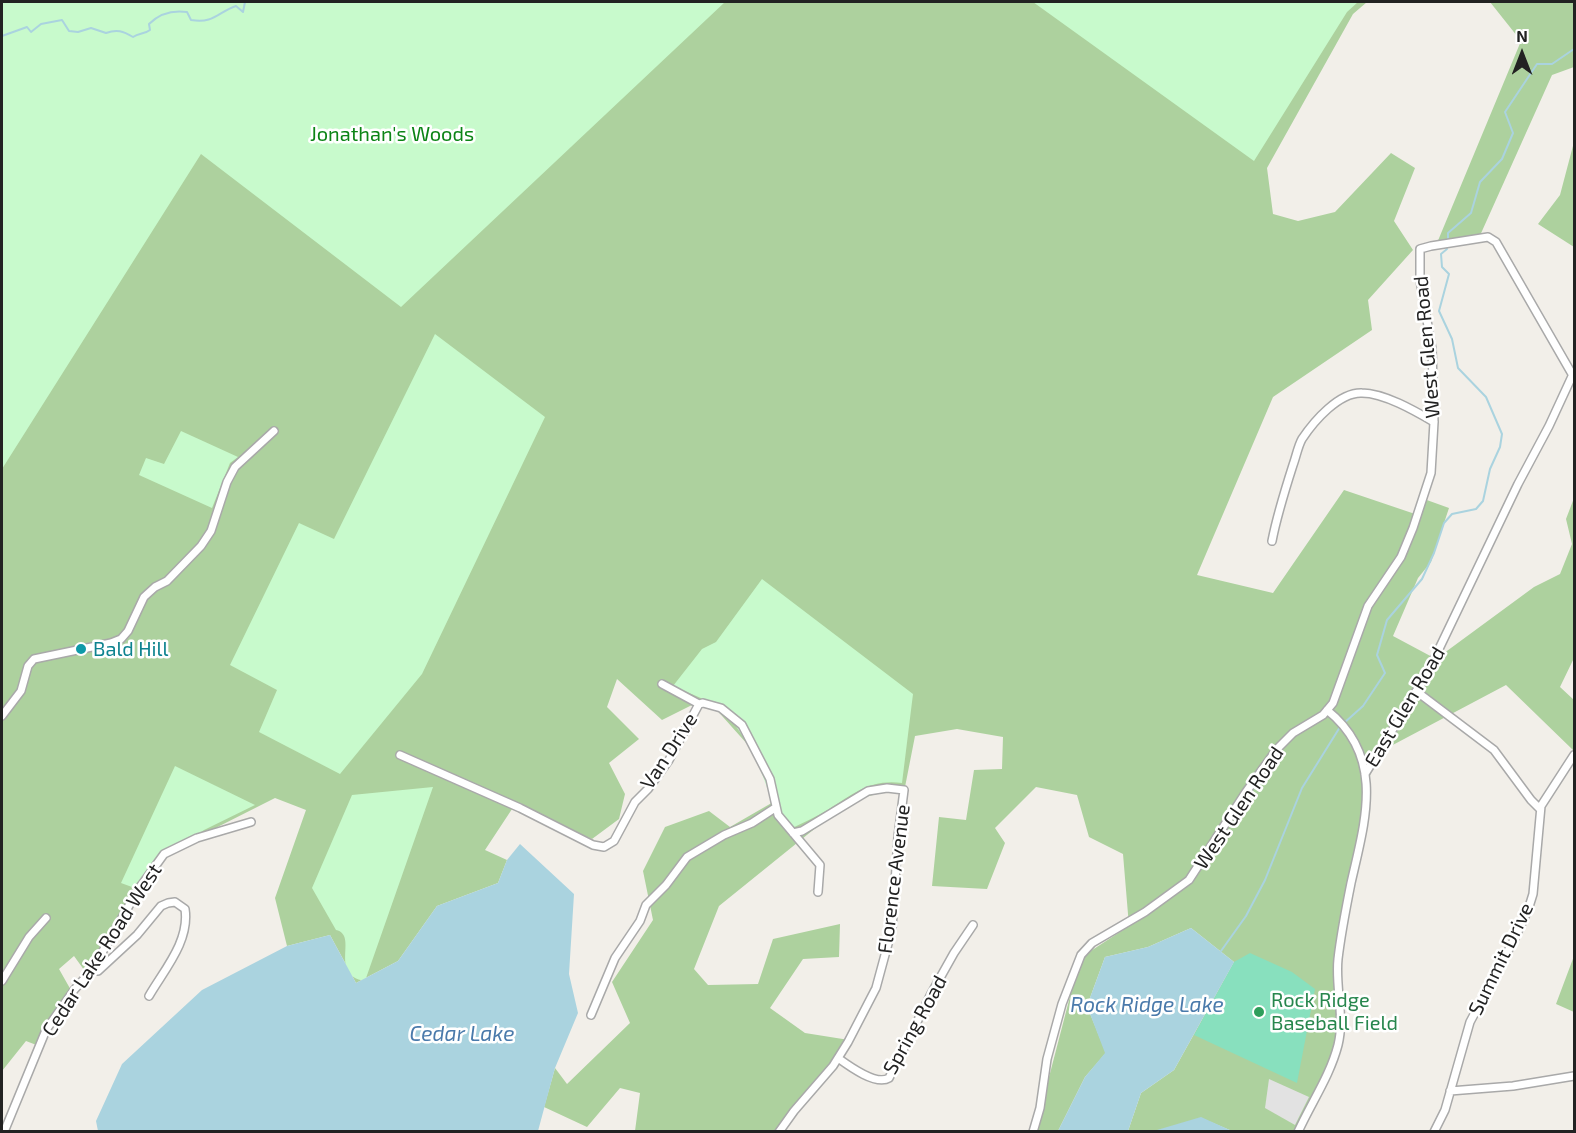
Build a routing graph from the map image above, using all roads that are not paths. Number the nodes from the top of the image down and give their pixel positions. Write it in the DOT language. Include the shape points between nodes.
graph roads {
  1 [pos="1573,373"];
  2 [pos="1434,422"];
  3 [pos="274,431"];
  4 [pos="1272,541"];
  5 [pos="662,684"];
  6 [pos="1416,691"];
  7 [pos="699,704"];
  8 [pos="1327,710"];
  9 [pos="2,716"];
  10 [pos="400,755"];
  11 [pos="1575,755"];
  12 [pos="1365,774"];
  13 [pos="775,807"];
  14 [pos="1540,809"];
  15 [pos="251,822"];
  16 [pos="793,833"];
  17 [pos="818,892"];
  18 [pos="46,918"];
  19 [pos="973,925"];
  20 [pos="92,970"];
  21 [pos="2,981"];
  22 [pos="149,996"];
  23 [pos="591,1016"];
  24 [pos="838,1058"];
  25 [pos="1575,1076"];
  26 [pos="1450,1091"];
  27 [pos="4,1131"];
  28 [pos="779,1131"];
  29 [pos="1033,1131"];
  30 [pos="1298,1131"];
  31 [pos="1434,1131"];
  1 -- 2 [label="street, West Glen Road" via="1496,242 1488,237 1419,249 1431,349"];
  1 -- 6 [label="street, East Glen Road" via="1444,642"];
  2 -- 4 [label="street" via="1372,394 1350,394 1336,402 1301,441"];
  2 -- 8 [label="street, West Glen Road" via="1431,473 1413,528 1401,557 1368,606 1333,703"];
  3 -- 9 [label="street" via="235,467 211,531 167,581 144,597 121,639 34,659 21,691"];
  5 -- 7 [label="street"];
  6 -- 12 [label="street, East Glen Road"];
  6 -- 14 [label="street" via="1494,750"];
  7 -- 10 [label="street, Van Drive" via="669,760 635,802 611,844 604,847"];
  7 -- 13 [label="street, Van Drive" via="721,708 742,726 770,780"];
  8 -- 12 [label="street" via="1346,728"];
  8 -- 29 [label="street, West Glen Road" via="1293,733 1277,750 1189,880 1123,926 1107,932 1081,954 1047,1059"];
  11 -- 14 [label="street, Summit Drive"];
  12 -- 30 [label="street, East Glen Road" via="1365,826 1338,962 1338,1044"];
  13 -- 16 [label="street, Van Drive"];
  13 -- 23 [label="street" via="687,857 646,905 615,958"];
  14 -- 26 [label="street, Summit Drive" via="1533,894 1528,910 1470,1022"];
  15 -- 20 [label="street, Cedar Lake Road West" via="197,838 164,854 138,890"];
  16 -- 17 [label="street, Van Drive" via="820,865"];
  16 -- 24 [label="street, Florence Avenue" via="868,791 904,790 892,929 885,959 876,988"];
  18 -- 21 [label="street" via="29,937"];
  19 -- 24 [label="street, Spring Road" via="889,1077 878,1080"];
  20 -- 22 [label="street" via="98,971 106,964 161,906 179,904 186,916 179,946"];
  20 -- 27 [label="street, Cedar Lake Road West" via="46,1030"];
  24 -- 28 [label="street, Florence Avenue"];
  25 -- 26 [label="street"];
  26 -- 31 [label="street, Summit Drive"];
}
